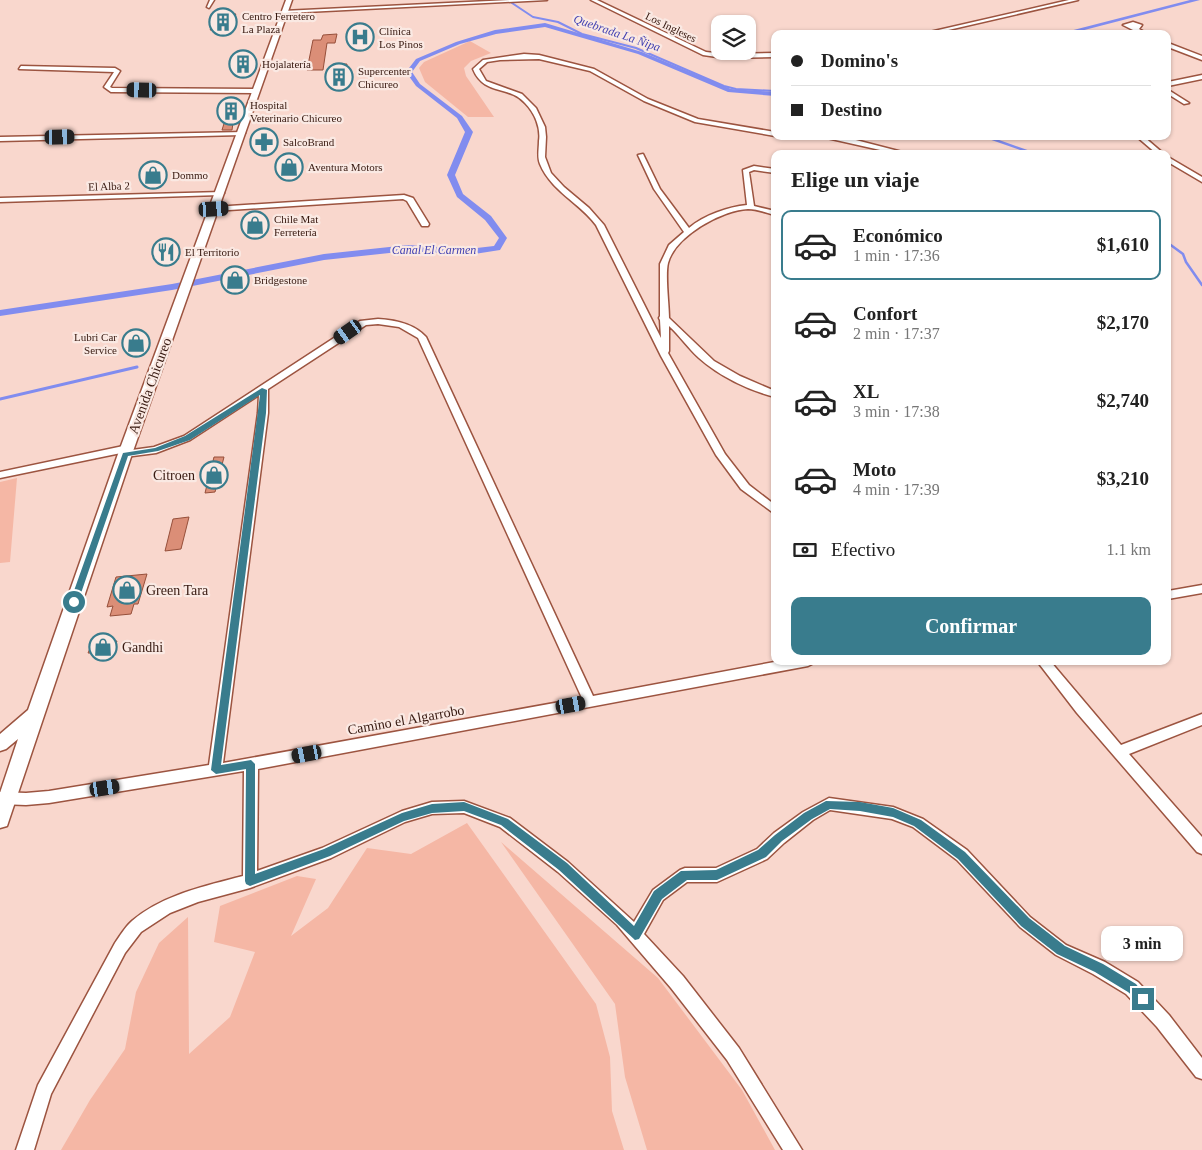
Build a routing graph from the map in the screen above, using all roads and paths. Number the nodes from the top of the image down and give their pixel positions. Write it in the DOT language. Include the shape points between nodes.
graph roads {
  1 [pos="212,0"];
  2 [pos="289,0"];
  3 [pos="545,0"];
  4 [pos="593,0"];
  5 [pos="1076,0"];
  6 [pos="209,7"];
  7 [pos="286,11"];
  8 [pos="1137,28"];
  9 [pos="940,30"];
  10 [pos="1140,30"];
  11 [pos="1171,46"];
  12 [pos="771,55"];
  13 [pos="1202,58"];
  14 [pos="268,61"];
  15 [pos="20,68"];
  16 [pos="1202,77"];
  17 [pos="270,80"];
  18 [pos="1171,83"];
  19 [pos="255,91"];
  20 [pos="1171,94"];
  21 [pos="263,100"];
  22 [pos="1186,103"];
  23 [pos="243,128"];
  24 [pos="771,133"];
  25 [pos="0,139"];
  26 [pos="848,140"];
  27 [pos="1144,140"];
  28 [pos="890,150"];
  29 [pos="1156,150"];
  30 [pos="641,155"];
  31 [pos="1171,161"];
  32 [pos="771,170"];
  33 [pos="1202,180"];
  34 [pos="220,193"];
  35 [pos="0,200"];
  36 [pos="751,207"];
  37 [pos="214,209"];
  38 [pos="771,212"];
  39 [pos="425,224"];
  40 [pos="688,232"];
  41 [pos="663,318"];
  42 [pos="665,356"];
  43 [pos="264,390"];
  44 [pos="771,392"];
  45 [pos="127,451"];
  46 [pos="0,474"];
  47 [pos="771,507"];
  48 [pos="1202,589"];
  49 [pos="1171,594"];
  50 [pos="787,665"];
  51 [pos="1046,665"];
  52 [pos="590,702"];
  53 [pos="35,714"];
  54 [pos="1202,719"];
  55 [pos="0,744"];
  56 [pos="1119,752"];
  57 [pos="251,764"];
  58 [pos="216,770"];
  59 [pos="4,798"];
  60 [pos="0,820"];
  61 [pos="1202,847"];
  62 [pos="250,881"];
  63 [pos="635,935"];
  64 [pos="1202,1071"];
  65 [pos="25,1150"];
  66 [pos="793,1150"];
  1 -- 6 [label="street"];
  2 -- 7 [label="main road, Avenida Chicureo"];
  3 -- 7 [label="street"];
  4 -- 12 [label="street, Los Ingleses" via="705,54"];
  5 -- 9 [label="street"];
  7 -- 14 [label="main road, Avenida Chicureo"];
  8 -- 10 [label="street"];
  11 -- 13 [label="street"];
  14 -- 17 [label="main road, Avenida Chicureo"];
  14 -- 19 [label="main road, Avenida Chicureo"];
  15 -- 19 [label="street" via="115,70 107,87 111,90"];
  16 -- 18 [label="street"];
  19 -- 23 [label="main road, Avenida Chicureo"];
  20 -- 22 [label="street"];
  21 -- 23 [label="main road, Avenida Chicureo"];
  23 -- 25 [label="street"];
  23 -- 34 [label="main road, Avenida Chicureo"];
  24 -- 42 [label="street" via="697,121 646,100 592,70 548,59 508,56 477,66 482,80 521,96 534,110 542,127 543,164 558,187 590,211 600,225"];
  26 -- 28 [label="street"];
  27 -- 29 [label="street"];
  30 -- 40 [label="street" via="657,189"];
  31 -- 33 [label="street"];
  32 -- 36 [label="street" via="754,168 745,171"];
  34 -- 35 [label="street, El Alba 2"];
  34 -- 37 [label="main road, Avenida Chicureo"];
  36 -- 38 [label="street"];
  36 -- 40 [label="street" via="713,217"];
  37 -- 39 [label="street" via="404,197 410,200"];
  37 -- 45 [label="main road, Avenida Chicureo"];
  40 -- 41 [label="street" via="672,247 664,264"];
  41 -- 42 [label="street"];
  41 -- 44 [label="street" via="675,324 688,343 718,368 738,380"];
  42 -- 47 [label="street" via="734,474"];
  43 -- 45 [label="street" via="187,438 156,450"];
  43 -- 52 [label="street" via="363,323 389,322 418,333"];
  43 -- 58 [label="street"];
  45 -- 46 [label="street"];
  45 -- 53 [label="main road, Avenida Chicureo"];
  48 -- 49 [label="street"];
  50 -- 52 [label="street, Camino el Algarrobo"];
  51 -- 56 [label="street"];
  52 -- 57 [label="street, Camino el Algarrobo"];
  53 -- 55 [label="main road"];
  53 -- 59 [label="main road, Avenida Chicureo"];
  54 -- 56 [label="street"];
  56 -- 61 [label="street"];
  57 -- 58 [label="street, Camino el Algarrobo"];
  57 -- 62 [label="street"];
  58 -- 59 [label="street, Camino el Algarrobo" via="37,799"];
  59 -- 60 [label="main road, Avenida Chicureo"];
  62 -- 63 [label="street" via="326,852 402,817 432,808 464,807 505,822 563,867"];
  62 -- 65 [label="street" via="164,908 136,927 120,948 44,1091"];
  63 -- 64 [label="street" via="658,895 685,874 717,875 762,854 808,816 829,804 893,813 918,823 962,855 1025,922 1061,950 1132,988"];
  63 -- 66 [label="street" via="677,982 733,1054"];
}
